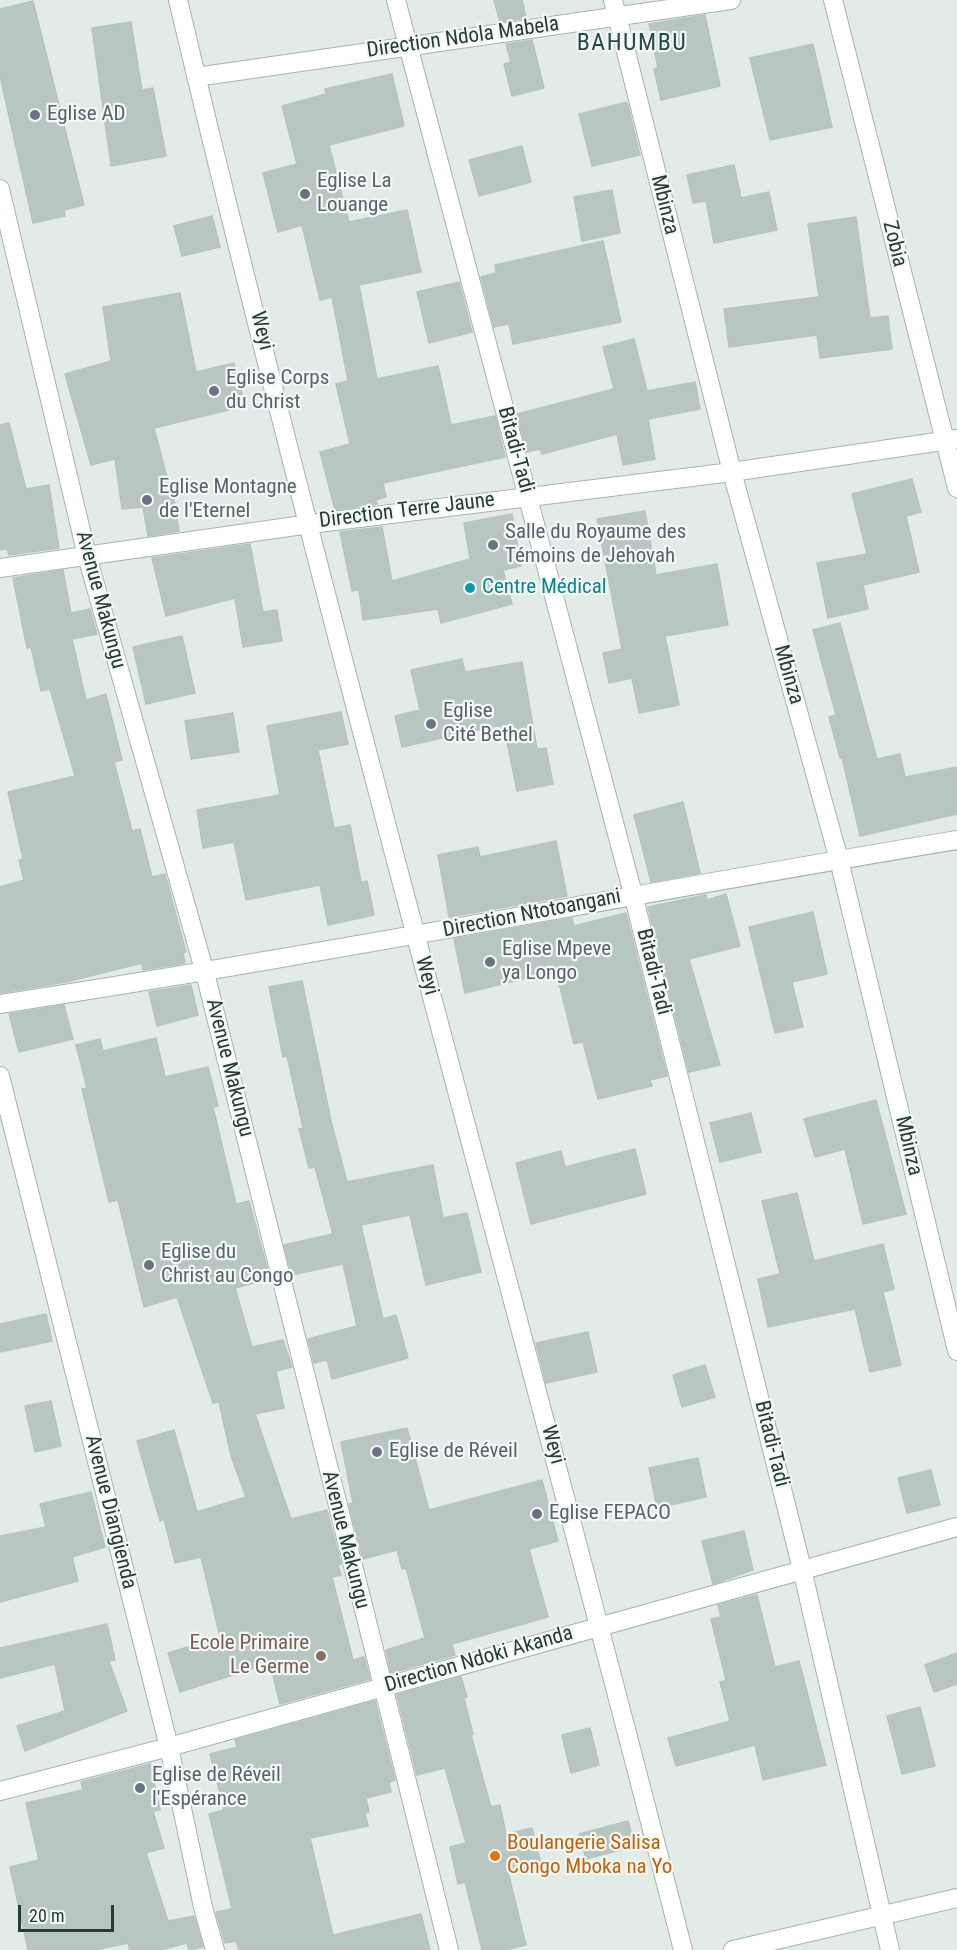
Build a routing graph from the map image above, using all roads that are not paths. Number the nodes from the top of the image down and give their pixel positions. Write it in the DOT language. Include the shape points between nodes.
graph roads {
  1 [pos="178,0"];
  2 [pos="396,0"];
  3 [pos="731,0"];
  4 [pos="833,0"];
  5 [pos="615,8"];
  6 [pos="408,45"];
  7 [pos="196,77"];
  8 [pos="0,189"];
  9 [pos="950,440"];
  10 [pos="732,472"];
  11 [pos="957,488"];
  12 [pos="527,496"];
  13 [pos="310,524"];
  14 [pos="87,556"];
  15 [pos="0,568"];
  16 [pos="957,840"];
  17 [pos="839,860"];
  18 [pos="633,894"];
  19 [pos="416,936"];
  20 [pos="205,973"];
  21 [pos="0,1004"];
  22 [pos="0,1076"];
  23 [pos="957,1351"];
  24 [pos="957,1527"];
  25 [pos="802,1569"];
  26 [pos="600,1625"];
  27 [pos="381,1688"];
  28 [pos="169,1747"];
  29 [pos="0,1791"];
  30 [pos="957,1898"];
  31 [pos="881,1916"];
  32 [pos="215,1950"];
  33 [pos="448,1950"];
  34 [pos="683,1950"];
  35 [pos="733,1950"];
  36 [pos="890,1950"];
  1 -- 7 [label="street, Weyi"];
  2 -- 6 [label="street, Bitadi-Tadi"];
  3 -- 5 [label="street, Direction Ndola Mabela"];
  4 -- 9 [label="street, Zobia"];
  5 -- 6 [label="street, Direction Ndola Mabela"];
  5 -- 10 [label="street, Mbinza"];
  6 -- 7 [label="street, Direction Ndola Mabela"];
  6 -- 12 [label="street, Bitadi-Tadi"];
  7 -- 13 [label="street, Weyi"];
  8 -- 14 [label="street, Avenue Makungu"];
  9 -- 10 [label="street, Direction Terre Jaune"];
  9 -- 11 [label="street, Zobia"];
  10 -- 12 [label="street, Direction Terre Jaune"];
  10 -- 17 [label="street, Mbinza"];
  12 -- 13 [label="street, Direction Terre Jaune"];
  12 -- 18 [label="street, Bitadi-Tadi"];
  13 -- 14 [label="street, Direction Terre Jaune"];
  13 -- 19 [label="street, Weyi"];
  14 -- 15 [label="street, Direction Terre Jaune"];
  14 -- 20 [label="street, Avenue Makungu"];
  16 -- 17 [label="street, Direction Ntotoangani"];
  17 -- 18 [label="street, Direction Ntotoangani"];
  17 -- 23 [label="street, Mbinza"];
  18 -- 19 [label="street, Direction Ntotoangani"];
  18 -- 25 [label="street, Bitadi-Tadi"];
  19 -- 20 [label="street, Direction Ntotoangani"];
  19 -- 26 [label="street, Weyi"];
  20 -- 21 [label="street, Direction Ntotoangani"];
  20 -- 27 [label="street, Avenue Makungu"];
  22 -- 28 [label="street, Avenue Diangienda"];
  24 -- 25 [label="street, Direction Ndoki Akanda"];
  25 -- 26 [label="street, Direction Ndoki Akanda"];
  25 -- 31 [label="street, Bitadi-Tadi"];
  26 -- 27 [label="street, Direction Ndoki Akanda"];
  26 -- 34 [label="street, Weyi"];
  27 -- 28 [label="street, Direction Ndoki Akanda"];
  27 -- 33 [label="street, Avenue Makungu"];
  28 -- 29 [label="street, Direction Ndoki Akanda"];
  28 -- 32 [label="street, Avenue Diangienda" via="202,1907"];
  30 -- 31 [label="street"];
  31 -- 35 [label="street"];
  31 -- 36 [label="street, Bitadi-Tadi"];
}
